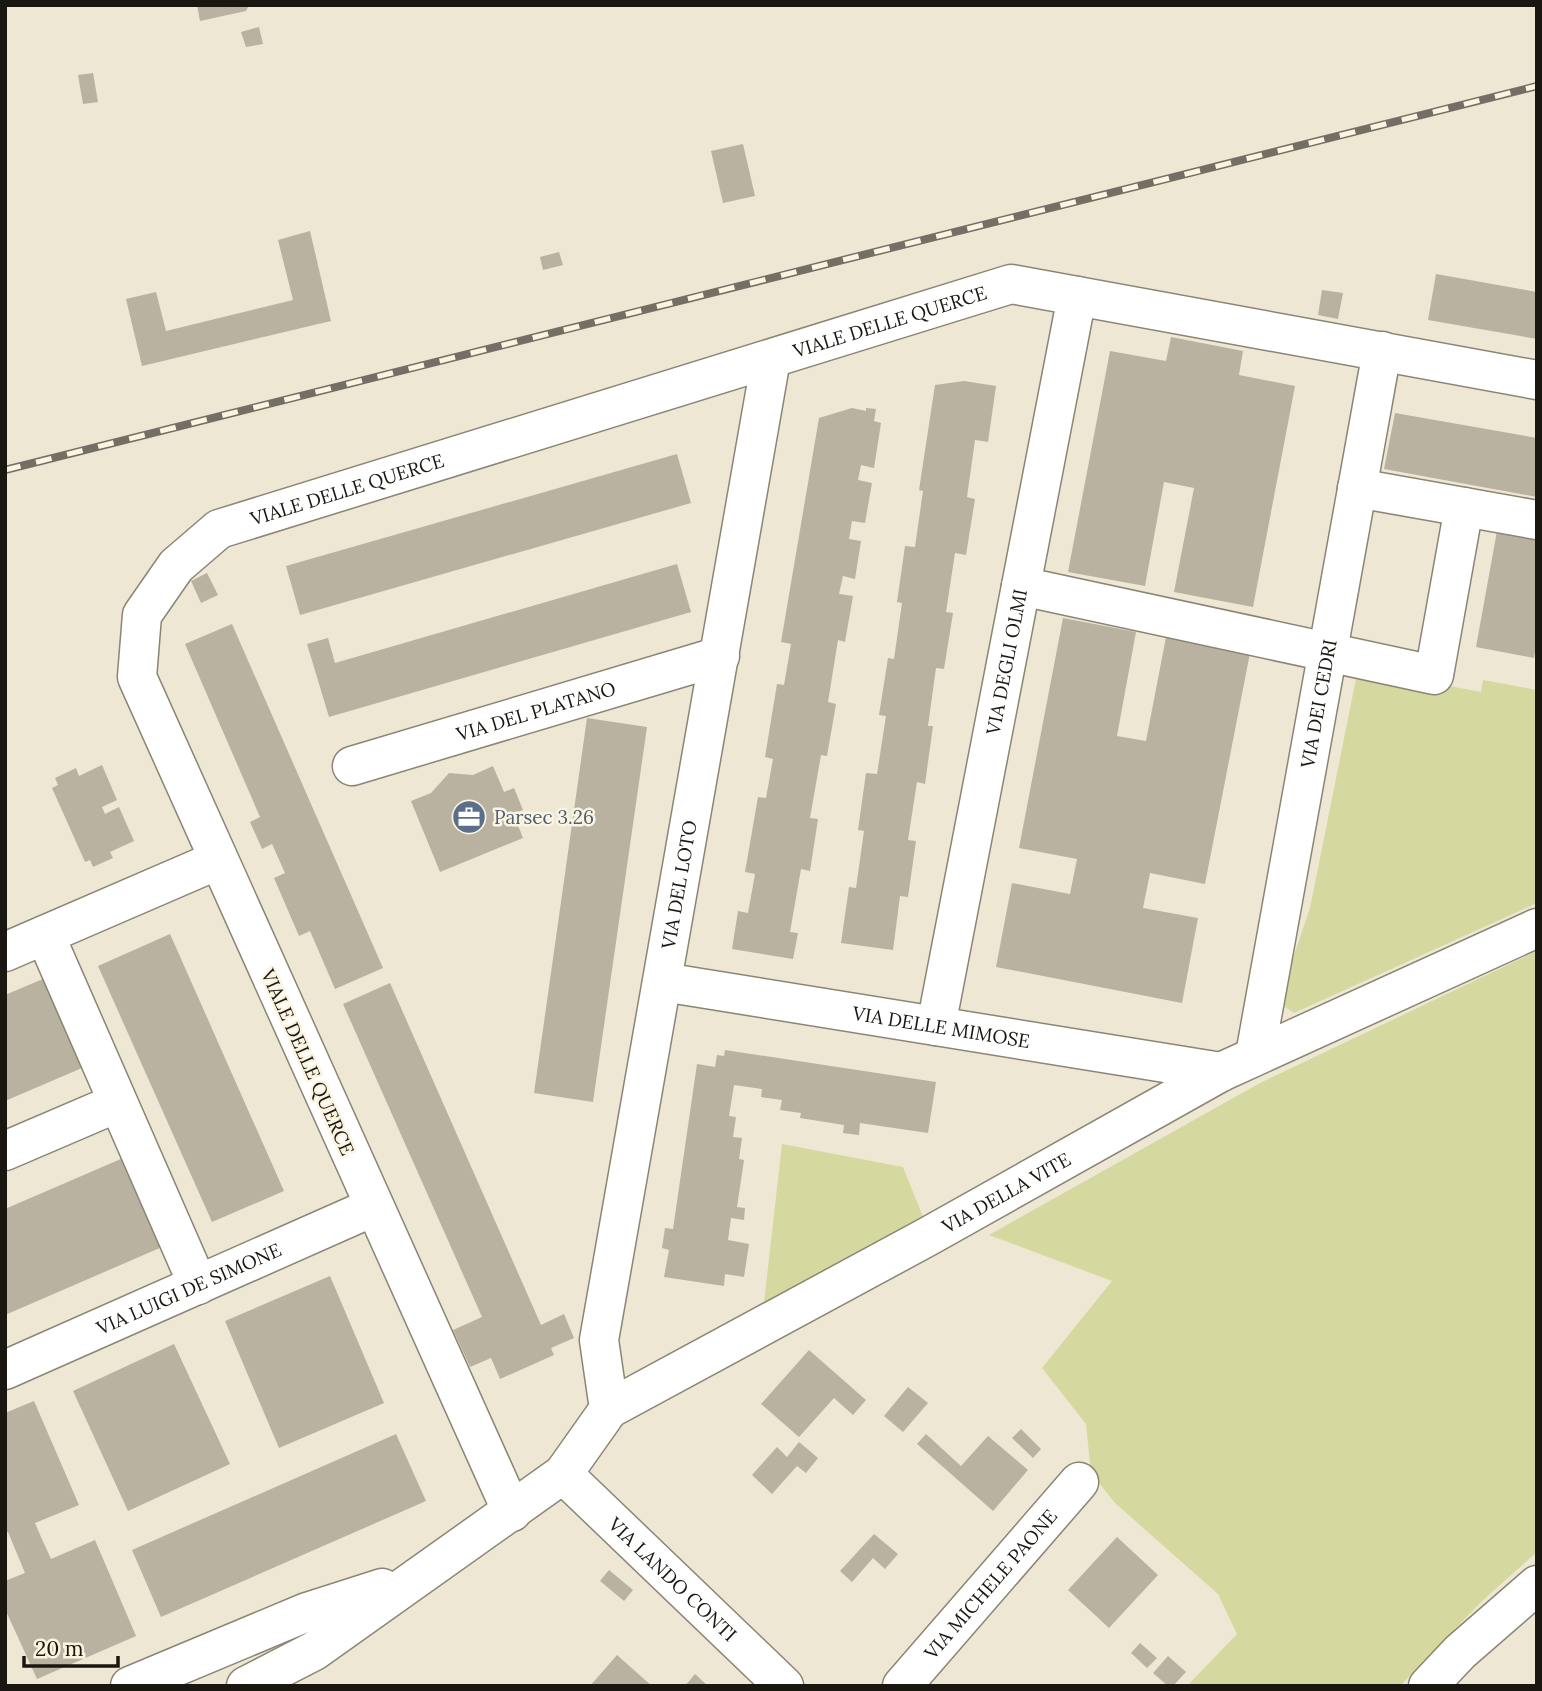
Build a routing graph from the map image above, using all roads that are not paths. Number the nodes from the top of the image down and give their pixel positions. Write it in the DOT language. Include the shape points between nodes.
graph roads {
  1 [pos="1077,296"];
  2 [pos="1382,351"];
  3 [pos="771,359"];
  4 [pos="1537,380"];
  5 [pos="1357,488"];
  6 [pos="1464,507"];
  7 [pos="1537,520"];
  8 [pos="1021,586"];
  9 [pos="1327,652"];
  10 [pos="720,656"];
  11 [pos="352,766"];
  12 [pos="218,860"];
  13 [pos="1537,928"];
  14 [pos="45,934"];
  15 [pos="5,952"];
  16 [pos="663,982"];
  17 [pos="936,1026"];
  18 [pos="1255,1055"];
  19 [pos="1221,1072"];
  20 [pos="117,1104"];
  21 [pos="5,1151"];
  22 [pos="373,1207"];
  23 [pos="198,1285"];
  24 [pos="5,1370"];
  25 [pos="609,1409"];
  26 [pos="563,1474"];
  27 [pos="1079,1482"];
  28 [pos="512,1512"];
  29 [pos="420,1576"];
  30 [pos="1537,1585"];
  31 [pos="130,1686"];
  32 [pos="246,1686"];
  33 [pos="783,1686"];
  34 [pos="902,1686"];
  35 [pos="1428,1686"];
  1 -- 2 [label="street, VIALE DELLE QUERCE"];
  1 -- 3 [label="street, VIALE DELLE QUERCE" via="1011,284"];
  1 -- 8 [label="street, VIA DEGLI OLMI"];
  2 -- 4 [label="street, VIALE DELLE QUERCE"];
  2 -- 5 [label="street, VIA DEI CEDRI"];
  3 -- 10 [label="street, VIA DEL LOTO"];
  3 -- 12 [label="street, VIALE DELLE QUERCE" via="219,529 176,566 142,615 137,677"];
  5 -- 6 [label="street"];
  5 -- 9 [label="street, VIA DEI CEDRI"];
  6 -- 7 [label="street"];
  6 -- 9 [label="street" via="1434,675"];
  8 -- 9 [label="street"];
  8 -- 17 [label="street, VIA DEGLI OLMI"];
  9 -- 18 [label="street, VIA DEI CEDRI"];
  10 -- 11 [label="street, VIA DEL PLATANO"];
  10 -- 16 [label="street, VIA DEL LOTO"];
  12 -- 14 [label="street"];
  12 -- 22 [label="street, VIALE DELLE QUERCE"];
  13 -- 18 [label="street, VIA DELLA VITE"];
  14 -- 15 [label="street"];
  14 -- 20 [label="street"];
  16 -- 17 [label="street, VIA DELLE MIMOSE"];
  16 -- 25 [label="street, VIA DEL LOTO" via="599,1340"];
  17 -- 19 [label="street, VIA DELLE MIMOSE"];
  18 -- 19 [label="street, VIA DELLA VITE"];
  19 -- 25 [label="street, VIA DELLA VITE"];
  20 -- 21 [label="street"];
  20 -- 23 [label="street"];
  22 -- 23 [label="street, VIA LUIGI DE SIMONE"];
  22 -- 28 [label="street, VIALE DELLE QUERCE"];
  23 -- 24 [label="street, VIA LUIGI DE SIMONE"];
  25 -- 26 [label="street, VIA DELLA VITE"];
  26 -- 28 [label="street, VIA DELLA VITE"];
  26 -- 33 [label="street, VIA LANDO CONTI"];
  27 -- 34 [label="street, VIA MICHELE PAONE"];
  28 -- 29 [label="street, VIA DELLA VITE"];
  29 -- 31 [label="street" via="307,1612"];
  29 -- 32 [label="street, VIA DELLA VITE" via="314,1651"];
  30 -- 35 [label="street"];
}
